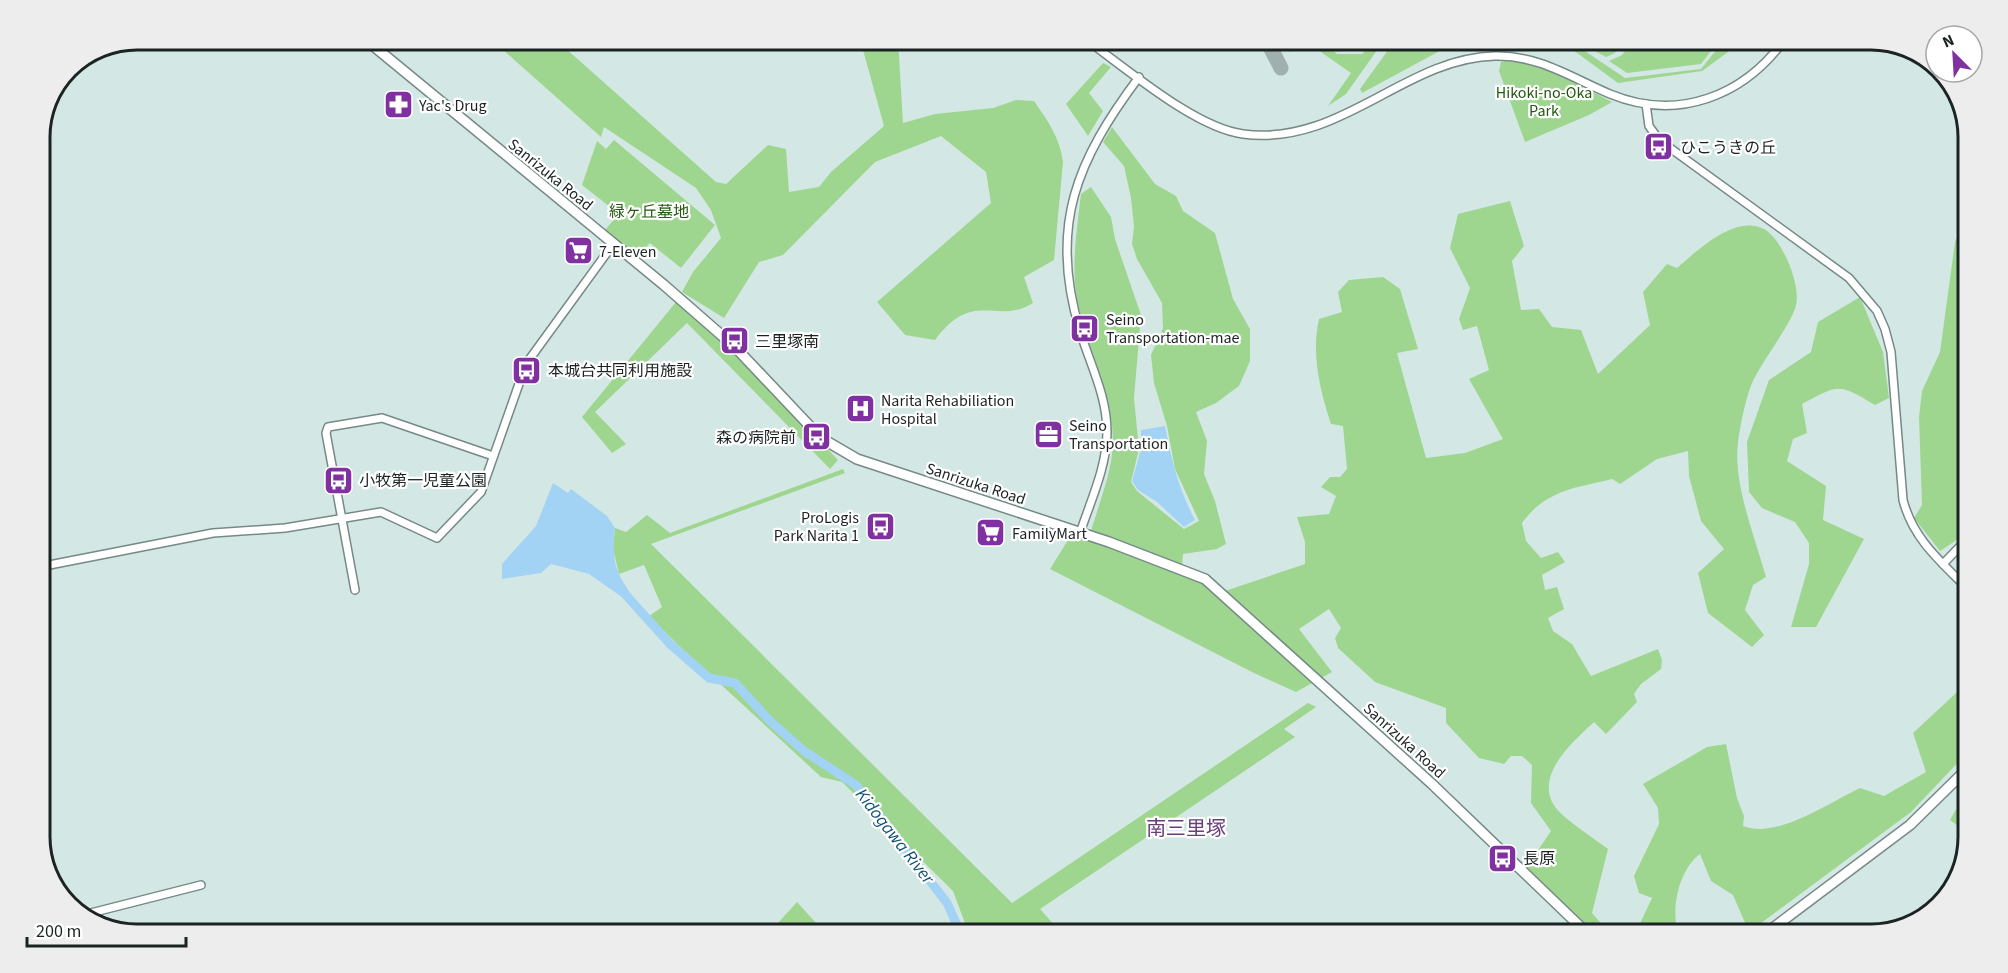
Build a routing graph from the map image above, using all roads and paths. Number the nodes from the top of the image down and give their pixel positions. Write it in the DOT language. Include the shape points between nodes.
graph roads {
  1 [pos="378,50"];
  2 [pos="1101,50"];
  3 [pos="1776,50"];
  4 [pos="1139,77"];
  5 [pos="1647,104"];
  6 [pos="614,243"];
  7 [pos="493,456"];
  8 [pos="342,518"];
  9 [pos="1080,533"];
  10 [pos="1958,548"];
  11 [pos="1943,564"];
  12 [pos="50,565"];
  13 [pos="1958,579"];
  14 [pos="355,590"];
  15 [pos="1958,778"];
  16 [pos="201,885"];
  17 [pos="94,912"];
  18 [pos="1578,924"];
  19 [pos="1779,924"];
  1 -- 6 [label="main road, Sanrizuka Road"];
  2 -- 4 [label="street"];
  3 -- 5 [label="street" via="1755,75 1735,88 1688,104"];
  4 -- 5 [label="street" via="1201,120 1243,134 1306,130 1359,109 1442,67 1495,56 1543,63 1610,94"];
  4 -- 9 [label="street" via="1089,152 1068,220 1068,282 1101,393 1107,433 1102,465"];
  5 -- 11 [label="street" via="1649,126 1659,140 1849,278 1877,311 1891,352 1905,508 1916,534"];
  6 -- 7 [label="street" via="526,364"];
  6 -- 9 [label="main road, Sanrizuka Road" via="735,346 834,448"];
  7 -- 8 [label="street" via="481,492 437,538 386,513"];
  7 -- 8 [label="street" via="382,418 330,426 326,432"];
  8 -- 12 [label="street" via="285,528 213,533"];
  8 -- 14 [label="street"];
  9 -- 18 [label="main road, Sanrizuka Road" via="1196,575 1215,586 1432,784"];
  10 -- 11 [label="street"];
  11 -- 13 [label="street"];
  15 -- 19 [label="main road" via="1919,817"];
  16 -- 17 [label="street"];
}
